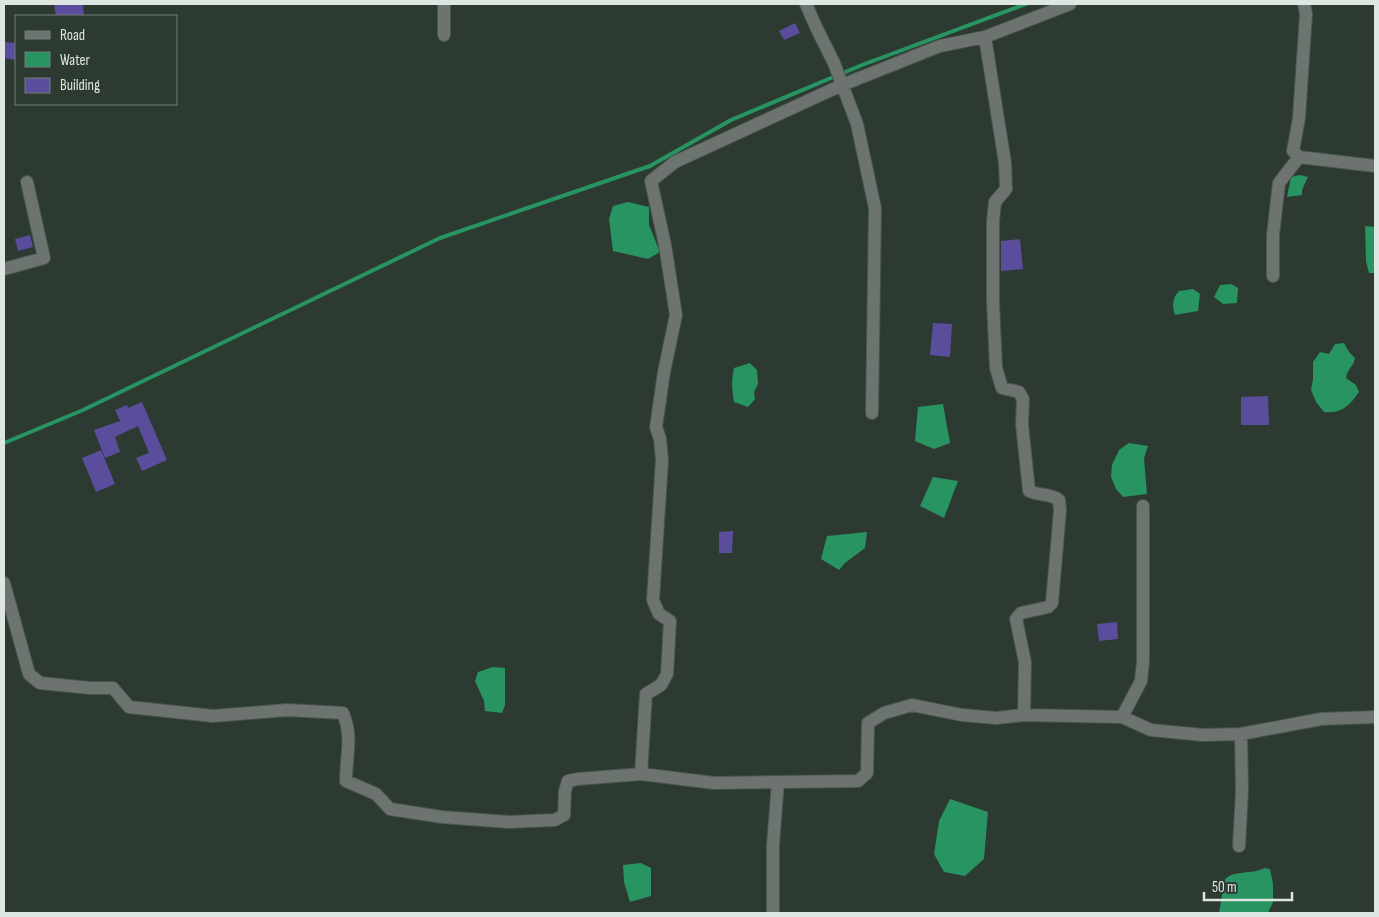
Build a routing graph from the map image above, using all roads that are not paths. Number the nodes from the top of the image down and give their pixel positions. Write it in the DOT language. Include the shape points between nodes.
graph roads {
  1 [pos="444,4"];
  2 [pos="806,4"];
  3 [pos="1070,4"];
  4 [pos="1304,4"];
  5 [pos="444,35"];
  6 [pos="985,38"];
  7 [pos="840,79"];
  8 [pos="1299,157"];
  9 [pos="1375,166"];
  10 [pos="27,182"];
  11 [pos="4,269"];
  12 [pos="1273,276"];
  13 [pos="872,413"];
  14 [pos="1143,506"];
  15 [pos="4,583"];
  16 [pos="1024,715"];
  17 [pos="1375,717"];
  18 [pos="1122,718"];
  19 [pos="1241,734"];
  20 [pos="640,774"];
  21 [pos="778,782"];
  22 [pos="1239,846"];
  23 [pos="773,913"];
  1 -- 5 [label="street"];
  2 -- 7 [label="street"];
  3 -- 6 [label="street"];
  4 -- 8 [label="street" via="1299,118 1293,150"];
  6 -- 7 [label="street" via="940,46"];
  6 -- 16 [label="street" via="1005,163 1006,189 995,202 993,221 996,368 1002,388 1019,392 1023,399 1022,424 1029,491 1036,495 1054,496 1060,510 1052,603 1048,607 1021,612 1016,619 1025,662"];
  7 -- 13 [label="street" via="856,124 875,208"];
  7 -- 20 [label="street" via="676,162 651,181 666,245 676,315 656,428 662,460 653,600 659,614 670,621 668,674 661,685 646,694"];
  8 -- 9 [label="street"];
  8 -- 12 [label="street" via="1279,183 1273,235"];
  10 -- 11 [label="street" via="44,258"];
  14 -- 18 [label="street" via="1141,682"];
  15 -- 20 [label="street" via="29,674 40,683 113,688 129,707 213,716 287,710 343,713 350,744 346,781 376,794 390,810 500,821 554,820 564,815 568,781"];
  16 -- 18 [label="street"];
  16 -- 21 [label="street" via="996,718 962,715 912,705 884,713 868,723 867,774 858,781"];
  17 -- 19 [label="street" via="1321,719"];
  18 -- 19 [label="street" via="1151,730 1203,735"];
  19 -- 22 [label="street"];
  20 -- 21 [label="street" via="714,783"];
  21 -- 23 [label="street" via="773,845"];
}
